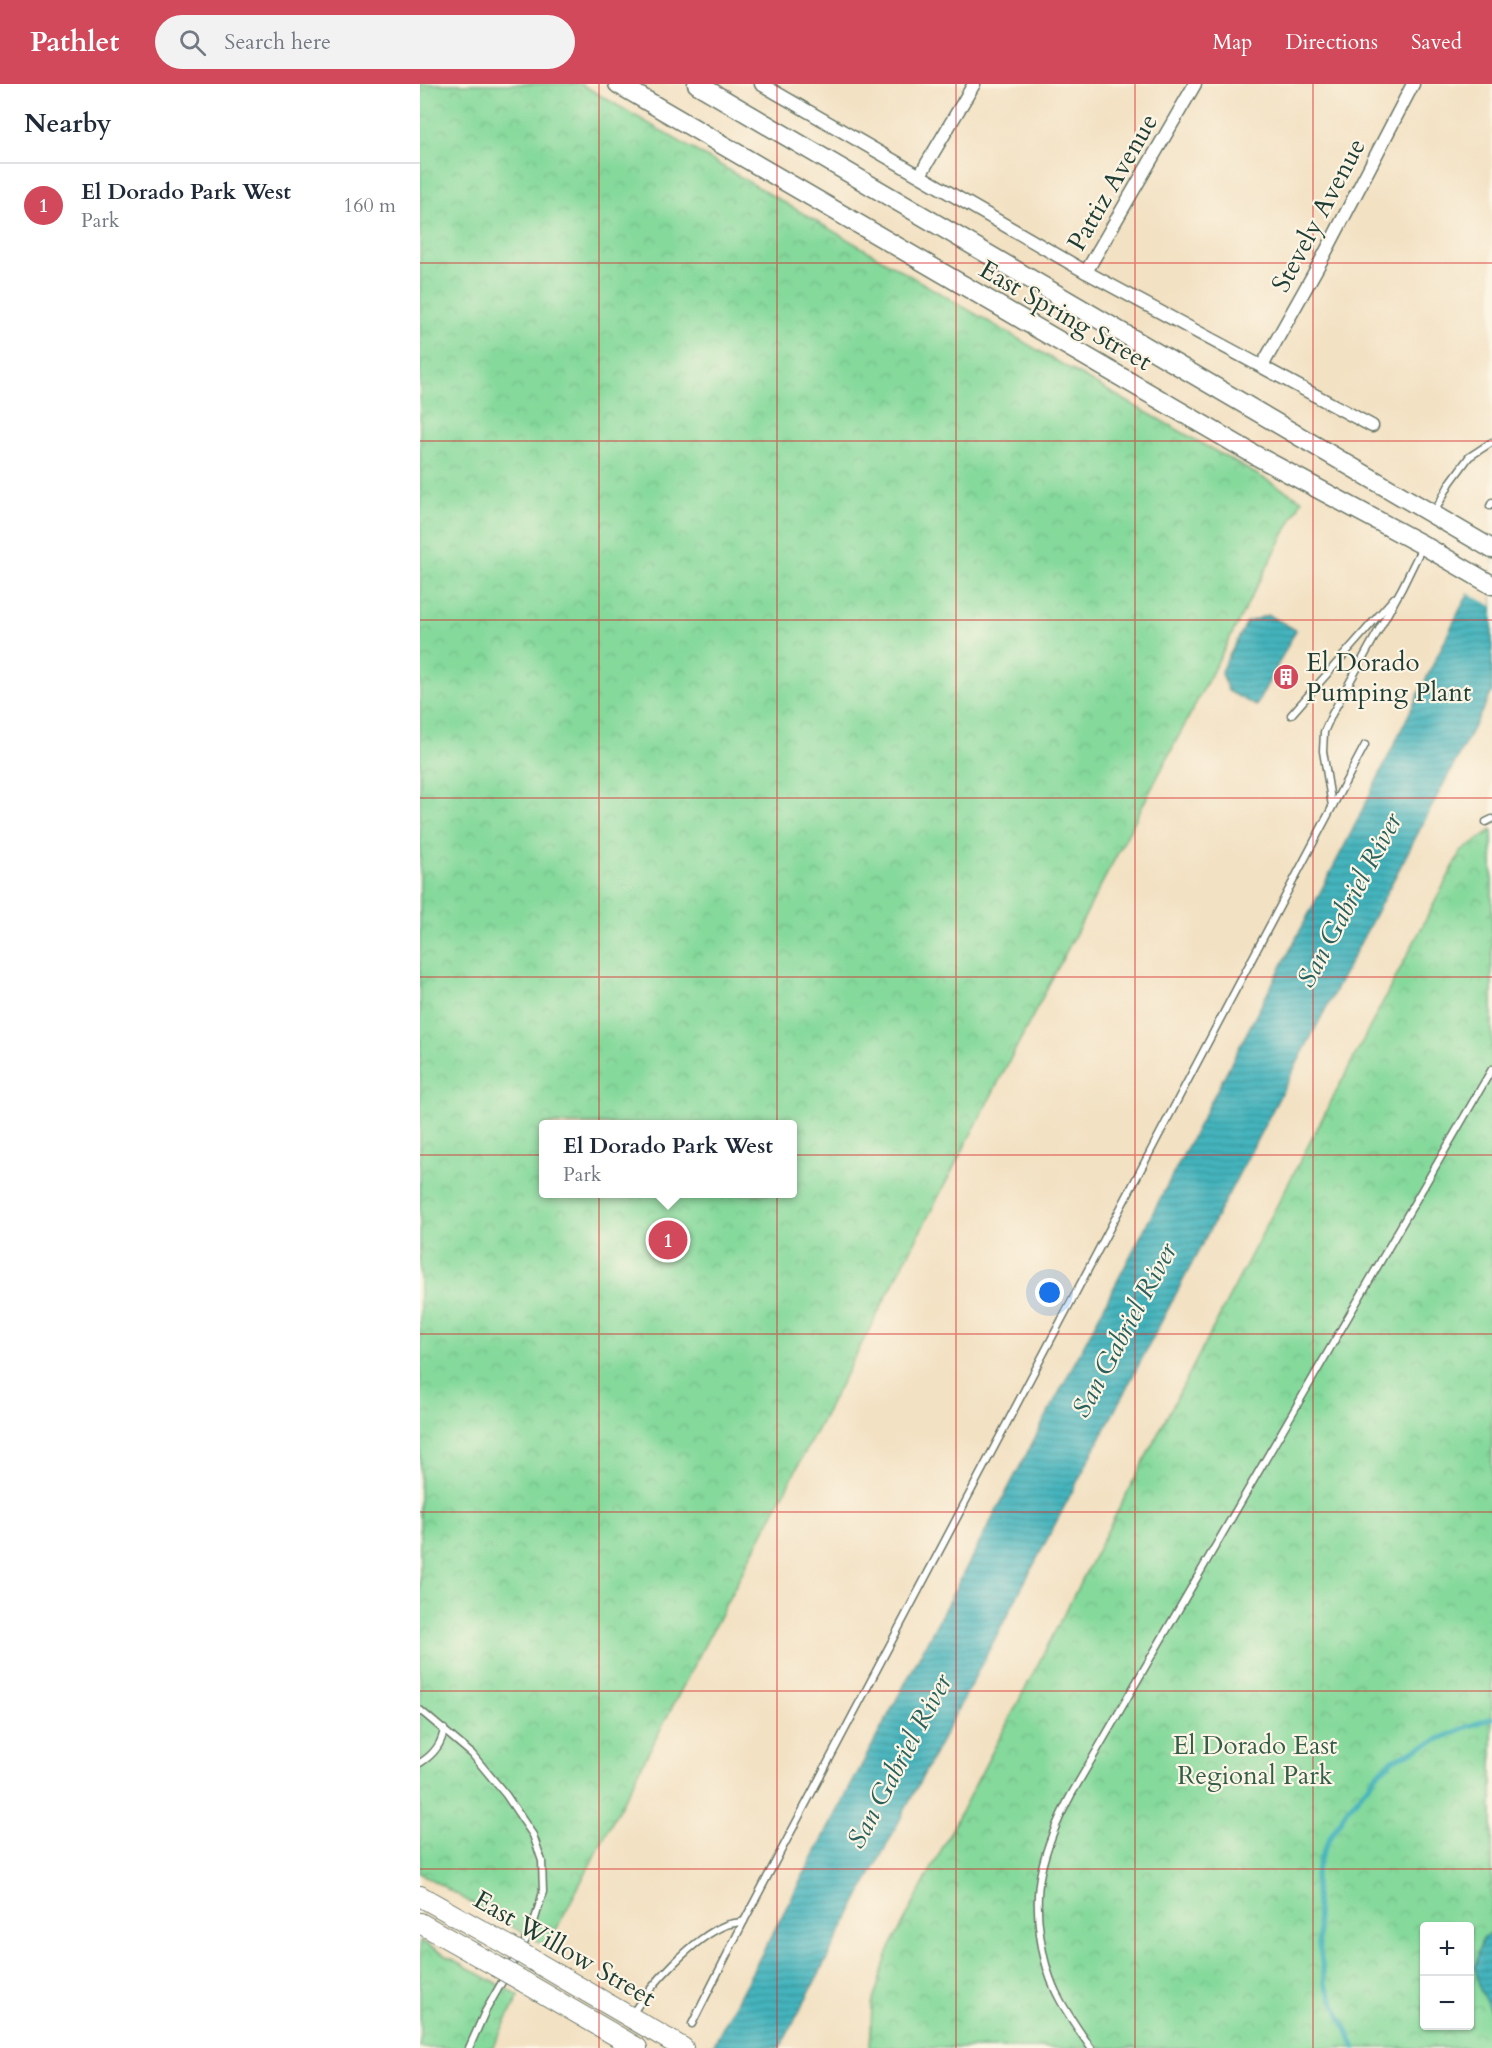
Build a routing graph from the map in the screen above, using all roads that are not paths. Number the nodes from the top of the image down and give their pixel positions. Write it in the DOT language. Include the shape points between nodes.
graph roads {
  1 [pos="618,84"];
  2 [pos="696,84"];
  3 [pos="760,84"];
  4 [pos="974,84"];
  5 [pos="1195,84"];
  6 [pos="1413,84"];
  7 [pos="920,176"];
  8 [pos="1086,272"];
  9 [pos="1262,366"];
  10 [pos="1372,426"];
  11 [pos="1492,442"];
  12 [pos="1433,514"];
  13 [pos="1423,545"];
  14 [pos="1492,549"];
  15 [pos="1492,585"];
  16 [pos="1402,588"];
  17 [pos="1291,714"];
  18 [pos="1365,745"];
  19 [pos="1332,807"];
  20 [pos="1492,1069"];
  21 [pos="420,1710"];
  22 [pos="444,1729"];
  23 [pos="420,1763"];
  24 [pos="420,1896"];
  25 [pos="744,1921"];
  26 [pos="420,1923"];
  27 [pos="638,2022"];
  28 [pos="693,2024"];
  29 [pos="629,2046"];
  30 [pos="469,2048"];
  31 [pos="683,2048"];
  32 [pos="1091,2048"];
  1 -- 13 [label="main road, East Spring Street" via="1255,455"];
  2 -- 12 [label="main road, East Spring Street"];
  3 -- 7 [label="street, East Spring Street"];
  4 -- 7 [label="street"];
  5 -- 8 [label="street, Pattiz Avenue"];
  6 -- 9 [label="street, Stevely Avenue"];
  7 -- 8 [label="street, East Spring Street"];
  8 -- 9 [label="street, East Spring Street"];
  9 -- 10 [label="street, East Spring Street"];
  11 -- 12 [label="lane" via="1469,457"];
  12 -- 14 [label="main road, East Spring Street"];
  13 -- 15 [label="main road, East Spring Street"];
  13 -- 16 [label="lane"];
  16 -- 17 [label="lane"];
  16 -- 19 [label="lane" via="1324,732 1323,751"];
  18 -- 19 [label="lane"];
  19 -- 25 [label="lane"];
  20 -- 32 [label="lane" via="1071,1795 1053,1833 1041,1873 1041,1939 1058,1997"];
  21 -- 22 [label="lane"];
  22 -- 23 [label="lane" via="443,1739"];
  22 -- 30 [label="lane" via="472,1754 506,1795 533,1835 542,1861 543,1892 532,1929"];
  24 -- 27 [label="main road, East Willow Street, bridge"];
  25 -- 27 [label="lane" via="705,1936 678,1959 638,2004"];
  25 -- 28 [label="lane"];
  26 -- 29 [label="main road, East Willow Street, bridge"];
  27 -- 31 [label="main road, East Willow Street"];
}
